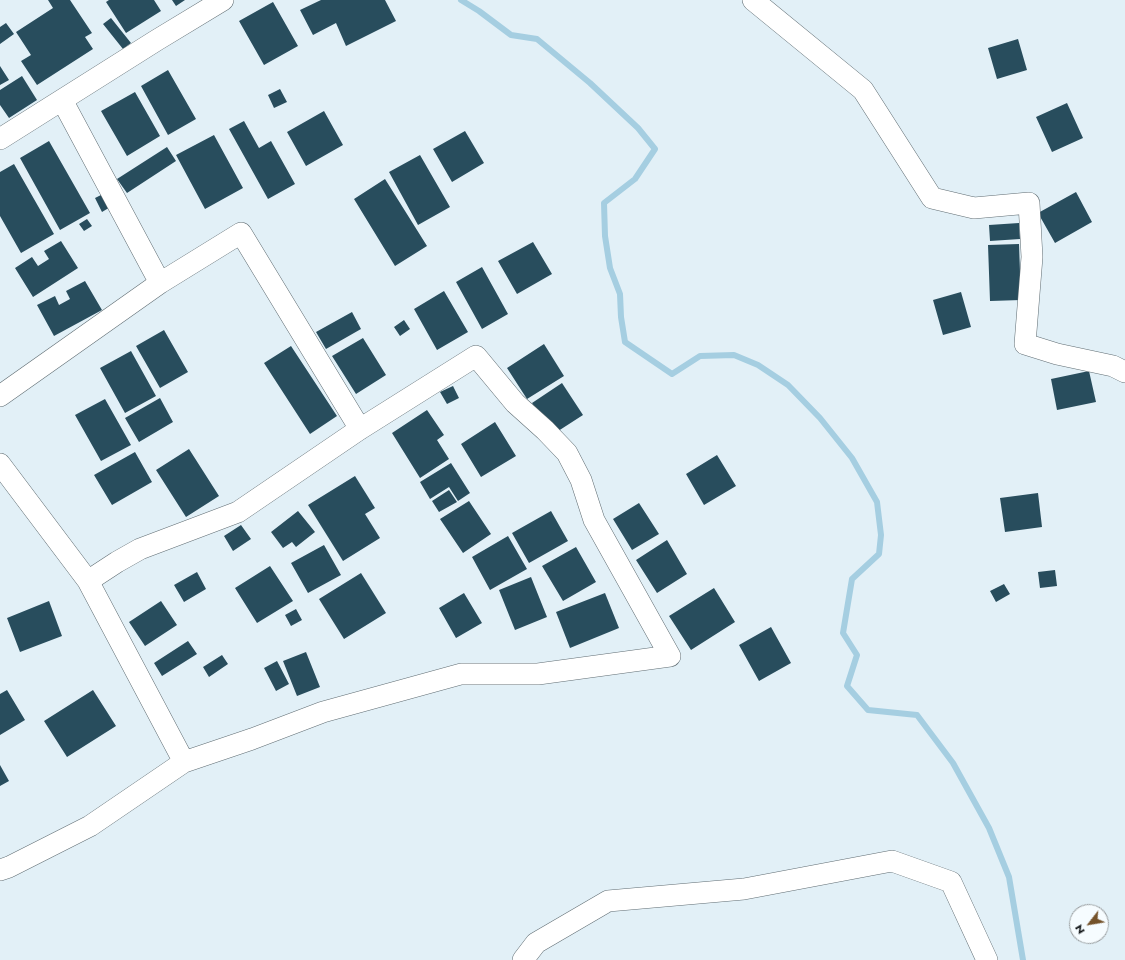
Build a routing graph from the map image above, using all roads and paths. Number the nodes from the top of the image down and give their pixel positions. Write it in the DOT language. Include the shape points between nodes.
graph roads {
  1 [pos="223,0"];
  2 [pos="753,0"];
  3 [pos="62,100"];
  4 [pos="0,139"];
  5 [pos="160,283"];
  6 [pos="1125,372"];
  7 [pos="0,396"];
  8 [pos="360,429"];
  9 [pos="0,464"];
  10 [pos="88,581"];
  11 [pos="184,762"];
  12 [pos="0,870"];
  13 [pos="523,960"];
  14 [pos="987,960"];
  1 -- 3 [label="street"];
  2 -- 6 [label="street" via="863,90 932,198 974,208 1028,203 1032,257 1025,344 1113,366"];
  3 -- 4 [label="street"];
  3 -- 5 [label="street"];
  5 -- 7 [label="street"];
  5 -- 8 [label="street" via="240,233"];
  8 -- 10 [label="street" via="238,512 140,549"];
  8 -- 11 [label="street" via="476,356 515,403 567,453 581,480 594,520 670,656 538,674 462,674 323,712"];
  9 -- 10 [label="street"];
  10 -- 11 [label="street"];
  11 -- 12 [label="street" via="90,826"];
  13 -- 14 [label="street" via="536,944 608,900 744,890 892,861 950,882"];
}
